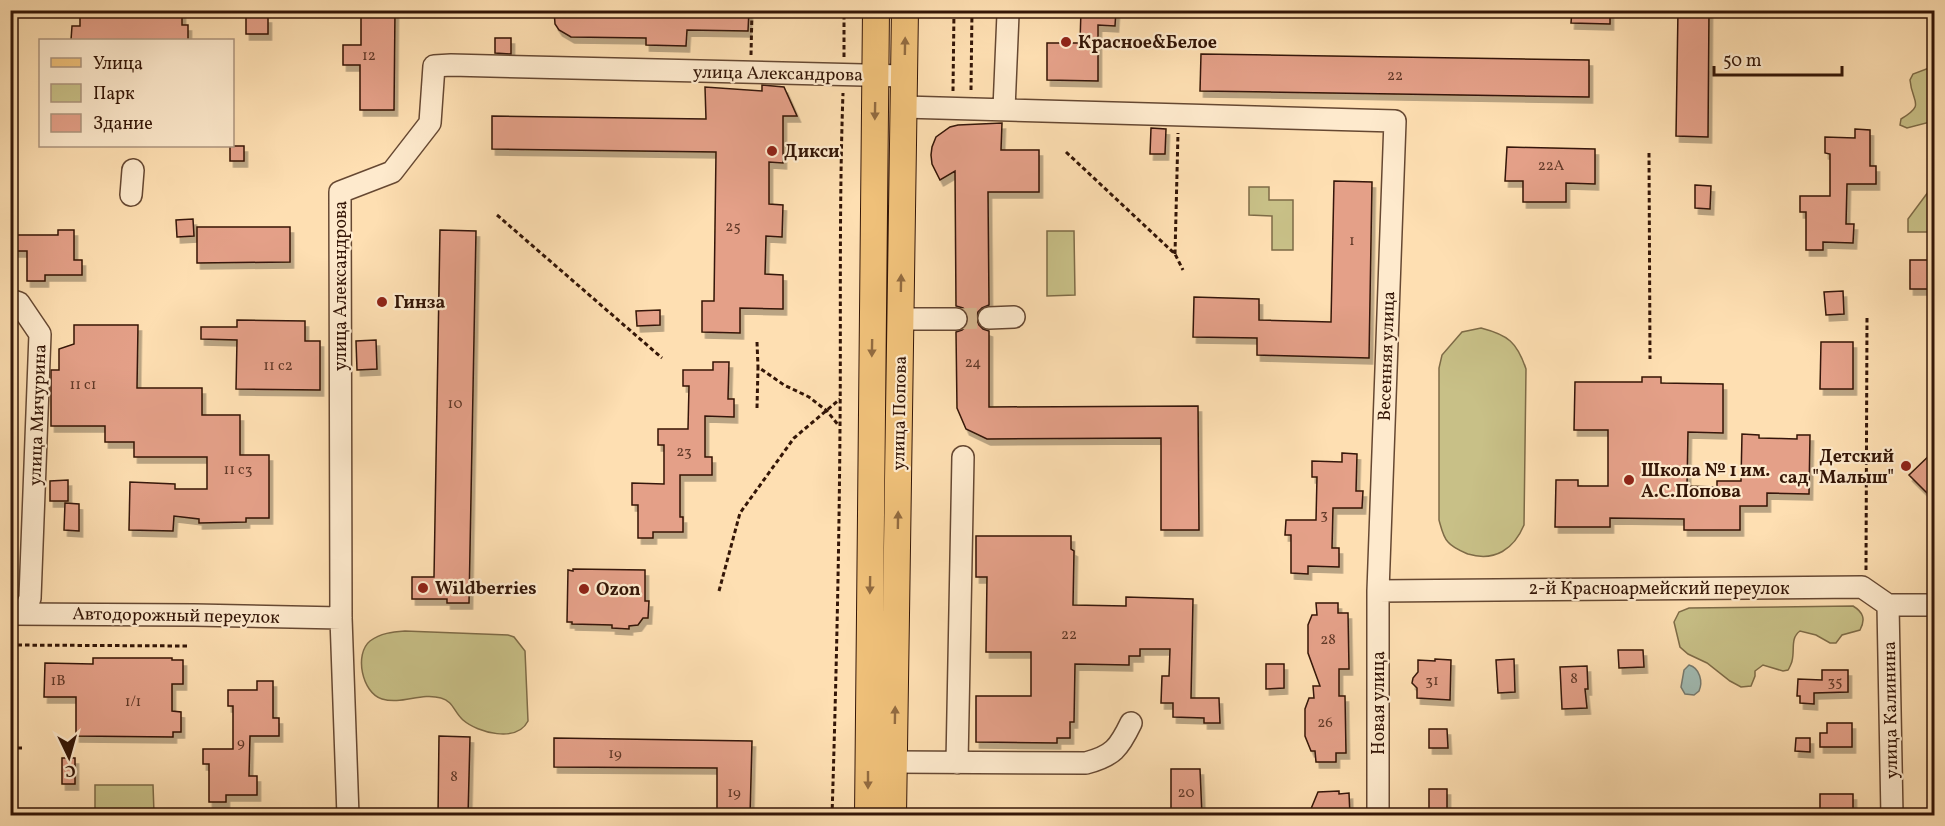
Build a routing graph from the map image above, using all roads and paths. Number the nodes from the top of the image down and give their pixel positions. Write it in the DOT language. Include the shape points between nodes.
graph roads {
  1 [pos="752,10"];
  2 [pos="844,10"];
  3 [pos="876,10"];
  4 [pos="905,10"];
  5 [pos="954,10"];
  6 [pos="972,10"];
  7 [pos="1010,10"];
  8 [pos="750,72"];
  9 [pos="843,74"];
  10 [pos="875,75"];
  11 [pos="904,75"];
  12 [pos="904,107"];
  13 [pos="962,108"];
  14 [pos="1005,109"];
  15 [pos="1179,115"];
  16 [pos="1066,152"];
  17 [pos="1649,153"];
  18 [pos="133,170"];
  19 [pos="131,195"];
  20 [pos="497,215"];
  21 [pos="1175,254"];
  22 [pos="1183,270"];
  23 [pos="10,300"];
  24 [pos="1014,317"];
  25 [pos="1868,317"];
  26 [pos="956,318"];
  27 [pos="989,318"];
  28 [pos="901,319"];
  29 [pos="757,342"];
  30 [pos="662,358"];
  31 [pos="1650,359"];
  32 [pos="758,367"];
  33 [pos="840,399"];
  34 [pos="757,408"];
  35 [pos="827,411"];
  36 [pos="840,428"];
  37 [pos="963,457"];
  38 [pos="1866,590"];
  39 [pos="719,591"];
  40 [pos="1377,591"];
  41 [pos="1887,604"];
  42 [pos="1935,605"];
  43 [pos="17,614"];
  44 [pos="341,618"];
  45 [pos="10,645"];
  46 [pos="188,646"];
  47 [pos="1131,723"];
  48 [pos="10,748"];
  49 [pos="25,748"];
  50 [pos="894,762"];
  51 [pos="957,763"];
  52 [pos="348,816"];
  53 [pos="832,816"];
  54 [pos="868,816"];
  55 [pos="893,816"];
  56 [pos="1378,816"];
  57 [pos="1892,816"];
  1 -- 8 [label="path"];
  2 -- 9 [label="path"];
  3 -- 10 [label="main road, улица Попова"];
  11 -- 4 [label="main road, улица Попова, one-way"];
  5 -- 13 [label="path"];
  6 -- 13 [label="path"];
  7 -- 14 [label="street"];
  8 -- 9 [label="street, улица Александрова"];
  8 -- 44 [label="street, улица Александрова" via="434,66 430,123 392,172 340,192"];
  9 -- 10 [label="street, улица Александрова"];
  9 -- 33 [label="path"];
  10 -- 11 [label="street, улица Александрова"];
  10 -- 54 [label="main road, улица Попова, one-way"];
  11 -- 12 [label="main road, улица Попова"];
  12 -- 13 [label="street"];
  28 -- 12 [label="main road, улица Попова, one-way"];
  13 -- 14 [label="street"];
  14 -- 15 [label="street"];
  15 -- 21 [label="path"];
  15 -- 40 [label="street, Весенняя улица" via="1395,121"];
  16 -- 21 [label="path"];
  17 -- 31 [label="path"];
  18 -- 19 [label="street"];
  20 -- 30 [label="path"];
  21 -- 22 [label="path"];
  23 -- 43 [label="street, улица Мичурина" via="19,303 40,334 30,598"];
  24 -- 27 [label="street"];
  25 -- 38 [label="path"];
  26 -- 28 [label="street"];
  50 -- 28 [label="main road, улица Попова, one-way"];
  29 -- 32 [label="path"];
  32 -- 34 [label="path"];
  32 -- 35 [label="path"];
  33 -- 35 [label="path"];
  33 -- 36 [label="path"];
  35 -- 36 [label="path"];
  35 -- 39 [label="path" via="794,438 740,513"];
  36 -- 53 [label="path"];
  37 -- 51 [label="street"];
  38 -- 40 [label="street, 2-й Красноармейский переулок" via="1850,587"];
  38 -- 41 [label="street, 2-й Красноармейский переулок"];
  40 -- 56 [label="street, Новая улица"];
  41 -- 42 [label="street"];
  41 -- 57 [label="street, улица Калинина"];
  43 -- 44 [label="street, Автодорожный переулок"];
  44 -- 52 [label="street, улица Александрова"];
  45 -- 46 [label="path"];
  47 -- 51 [label="street" via="1115,751 1086,763"];
  48 -- 49 [label="path"];
  50 -- 51 [label="street"];
  50 -- 55 [label="main road, улица Попова"];
}
